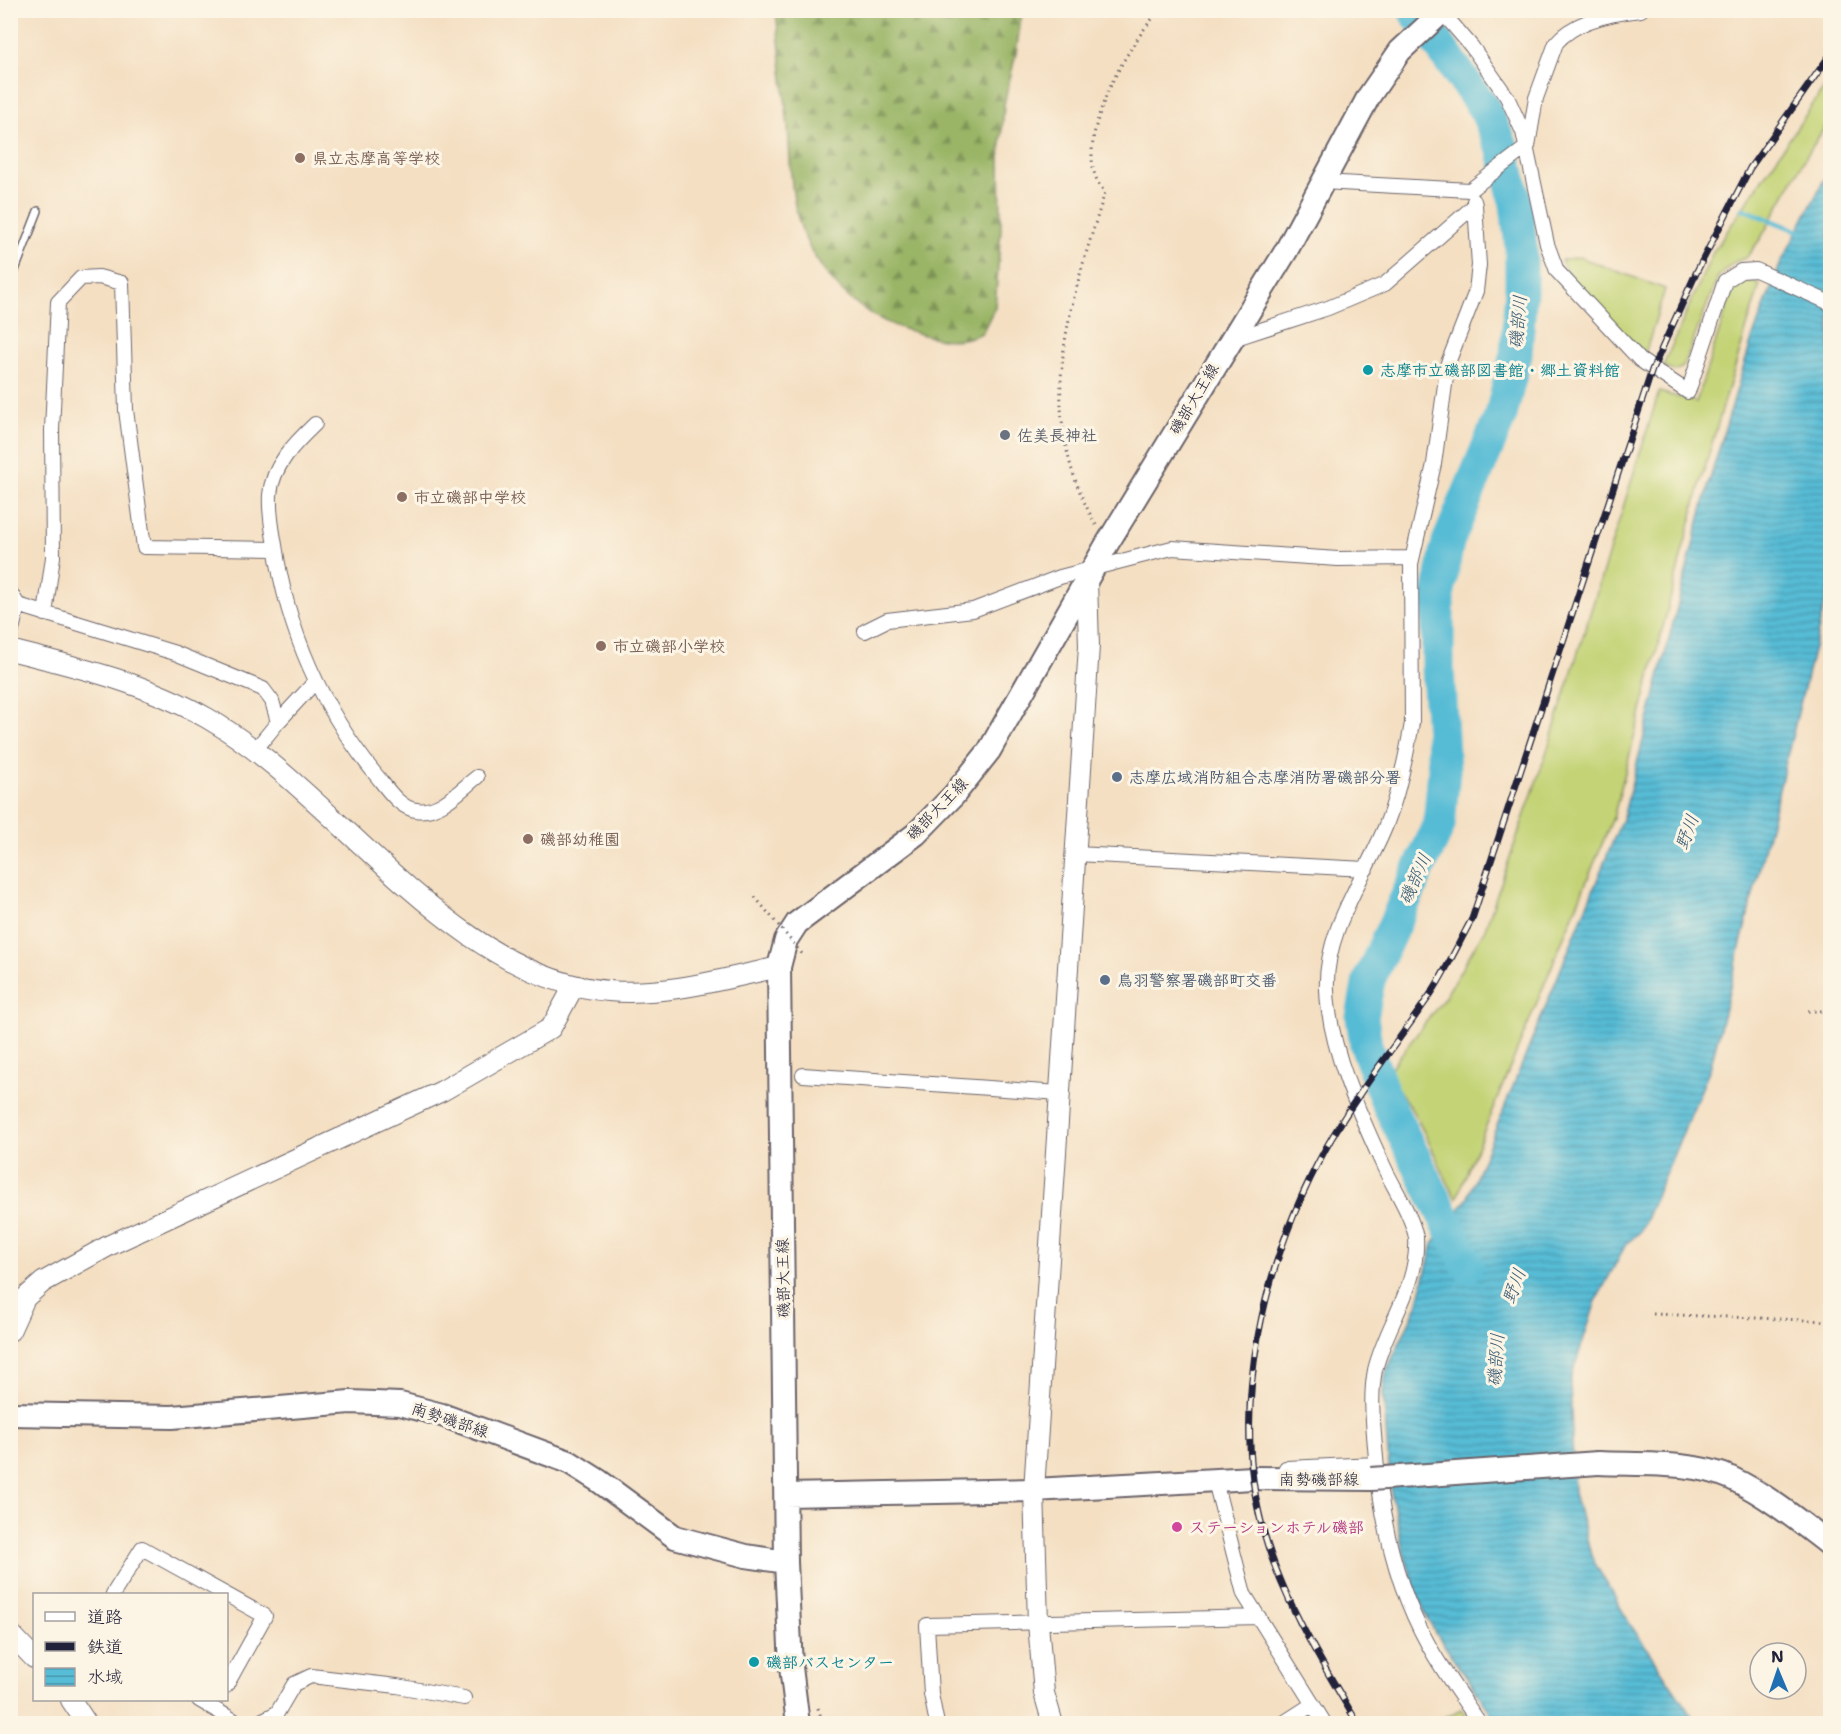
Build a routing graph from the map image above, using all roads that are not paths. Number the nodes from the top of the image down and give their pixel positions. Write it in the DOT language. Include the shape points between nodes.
graph roads {
  1 [pos="1641,10"];
  2 [pos="1443,11"];
  3 [pos="1528,146"];
  4 [pos="1322,182"];
  5 [pos="1470,190"];
  6 [pos="1475,205"];
  7 [pos="38,211"];
  8 [pos="10,283"];
  9 [pos="1830,303"];
  10 [pos="1230,340"];
  11 [pos="315,424"];
  12 [pos="275,549"];
  13 [pos="1412,558"];
  14 [pos="1091,574"];
  15 [pos="10,592"];
  16 [pos="18,605"];
  17 [pos="45,614"];
  18 [pos="865,631"];
  19 [pos="10,638"];
  20 [pos="10,651"];
  21 [pos="315,682"];
  22 [pos="278,722"];
  23 [pos="255,750"];
  24 [pos="477,777"];
  25 [pos="1076,854"];
  26 [pos="1366,869"];
  27 [pos="779,967"];
  28 [pos="574,986"];
  29 [pos="803,1075"];
  30 [pos="1060,1093"];
  31 [pos="10,1330"];
  32 [pos="10,1414"];
  33 [pos="1374,1472"];
  34 [pos="1215,1481"];
  35 [pos="1034,1490"];
  36 [pos="786,1495"];
  37 [pos="1830,1545"];
  38 [pos="786,1562"];
  39 [pos="114,1593"];
  40 [pos="223,1593"];
  41 [pos="228,1596"];
  42 [pos="1259,1617"];
  43 [pos="1038,1623"];
  44 [pos="10,1633"];
  45 [pos="33,1657"];
  46 [pos="228,1682"];
  47 [pos="465,1698"];
  48 [pos="72,1701"];
  49 [pos="217,1704"];
  50 [pos="1313,1704"];
  51 [pos="87,1724"];
  52 [pos="240,1724"];
  53 [pos="255,1724"];
  54 [pos="798,1724"];
  55 [pos="937,1724"];
  56 [pos="1053,1724"];
  57 [pos="1282,1724"];
  58 [pos="1325,1724"];
  59 [pos="1480,1724"];
  1 -- 3 [label="street" via="1602,17 1562,36 1556,43 1536,98"];
  2 -- 3 [label="street" via="1507,97"];
  2 -- 4 [label="main road, 磯部大王線" via="1409,42 1369,96"];
  3 -- 5 [label="street"];
  3 -- 9 [label="street" via="1547,244 1557,271 1640,360 1688,392 1725,281 1741,271 1756,270"];
  4 -- 5 [label="street"];
  4 -- 10 [label="main road, 磯部大王線" via="1251,310"];
  5 -- 6 [label="street"];
  6 -- 10 [label="street" via="1385,284 1328,308"];
  6 -- 13 [label="street" via="1479,265 1476,291 1448,363 1434,464"];
  7 -- 8 [label="lane"];
  10 -- 14 [label="main road, 磯部大王線"];
  11 -- 12 [label="street" via="299,439 274,477 270,495"];
  12 -- 17 [label="street" via="144,547 126,410 122,283 99,277 81,278 58,302 52,557"];
  12 -- 21 [label="street" via="280,581"];
  13 -- 14 [label="street" via="1338,559 1172,548"];
  13 -- 26 [label="street" via="1412,723 1397,792"];
  14 -- 18 [label="street" via="1060,577 973,610 894,619"];
  14 -- 25 [label="street"];
  14 -- 27 [label="main road, 磯部大王線" via="988,751 954,795 916,834 804,916 790,932"];
  15 -- 16 [label="street"];
  16 -- 17 [label="street"];
  16 -- 19 [label="street"];
  17 -- 22 [label="street" via="175,653 263,688 272,700"];
  20 -- 23 [label="street" via="154,691 207,718"];
  21 -- 22 [label="street"];
  21 -- 24 [label="street" via="350,744 395,798 413,810 432,811"];
  22 -- 23 [label="street"];
  23 -- 28 [label="street" via="431,907 498,953"];
  25 -- 26 [label="street"];
  25 -- 30 [label="street"];
  26 -- 33 [label="street" via="1329,955 1327,991 1349,1083 1413,1225 1417,1252 1410,1287 1380,1353 1374,1378"];
  27 -- 28 [label="street" via="707,983 650,990 611,991"];
  27 -- 36 [label="main road, 磯部大王線"];
  28 -- 31 [label="street" via="551,1028 441,1091 130,1236 43,1282 25,1298"];
  29 -- 30 [label="street"];
  30 -- 35 [label="street"];
  32 -- 38 [label="main road, 南勢磯部線" via="172,1417 379,1401 420,1408 569,1462 675,1537"];
  33 -- 34 [label="main road, 南勢磯部線"];
  33 -- 37 [label="main road, 南勢磯部線, bridge" via="1598,1464 1681,1466 1729,1478 1781,1508"];
  33 -- 59 [label="street" via="1387,1531 1415,1617 1441,1666"];
  34 -- 35 [label="main road, 南勢磯部線"];
  34 -- 42 [label="street" via="1244,1594"];
  35 -- 36 [label="main road, 南勢磯部線"];
  35 -- 43 [label="street"];
  36 -- 38 [label="main road, 磯部大王線"];
  38 -- 54 [label="main road, 磯部大王線"];
  39 -- 40 [label="street" via="142,1548"];
  41 -- 46 [label="street" via="265,1616"];
  42 -- 43 [label="street"];
  42 -- 50 [label="street"];
  43 -- 55 [label="street" via="927,1625"];
  43 -- 56 [label="street" via="1044,1693"];
  44 -- 45 [label="street"];
  47 -- 53 [label="street" via="311,1676 294,1684 277,1713"];
  48 -- 51 [label="street"];
  49 -- 52 [label="street"];
  50 -- 57 [label="street"];
  50 -- 58 [label="street"];
}
